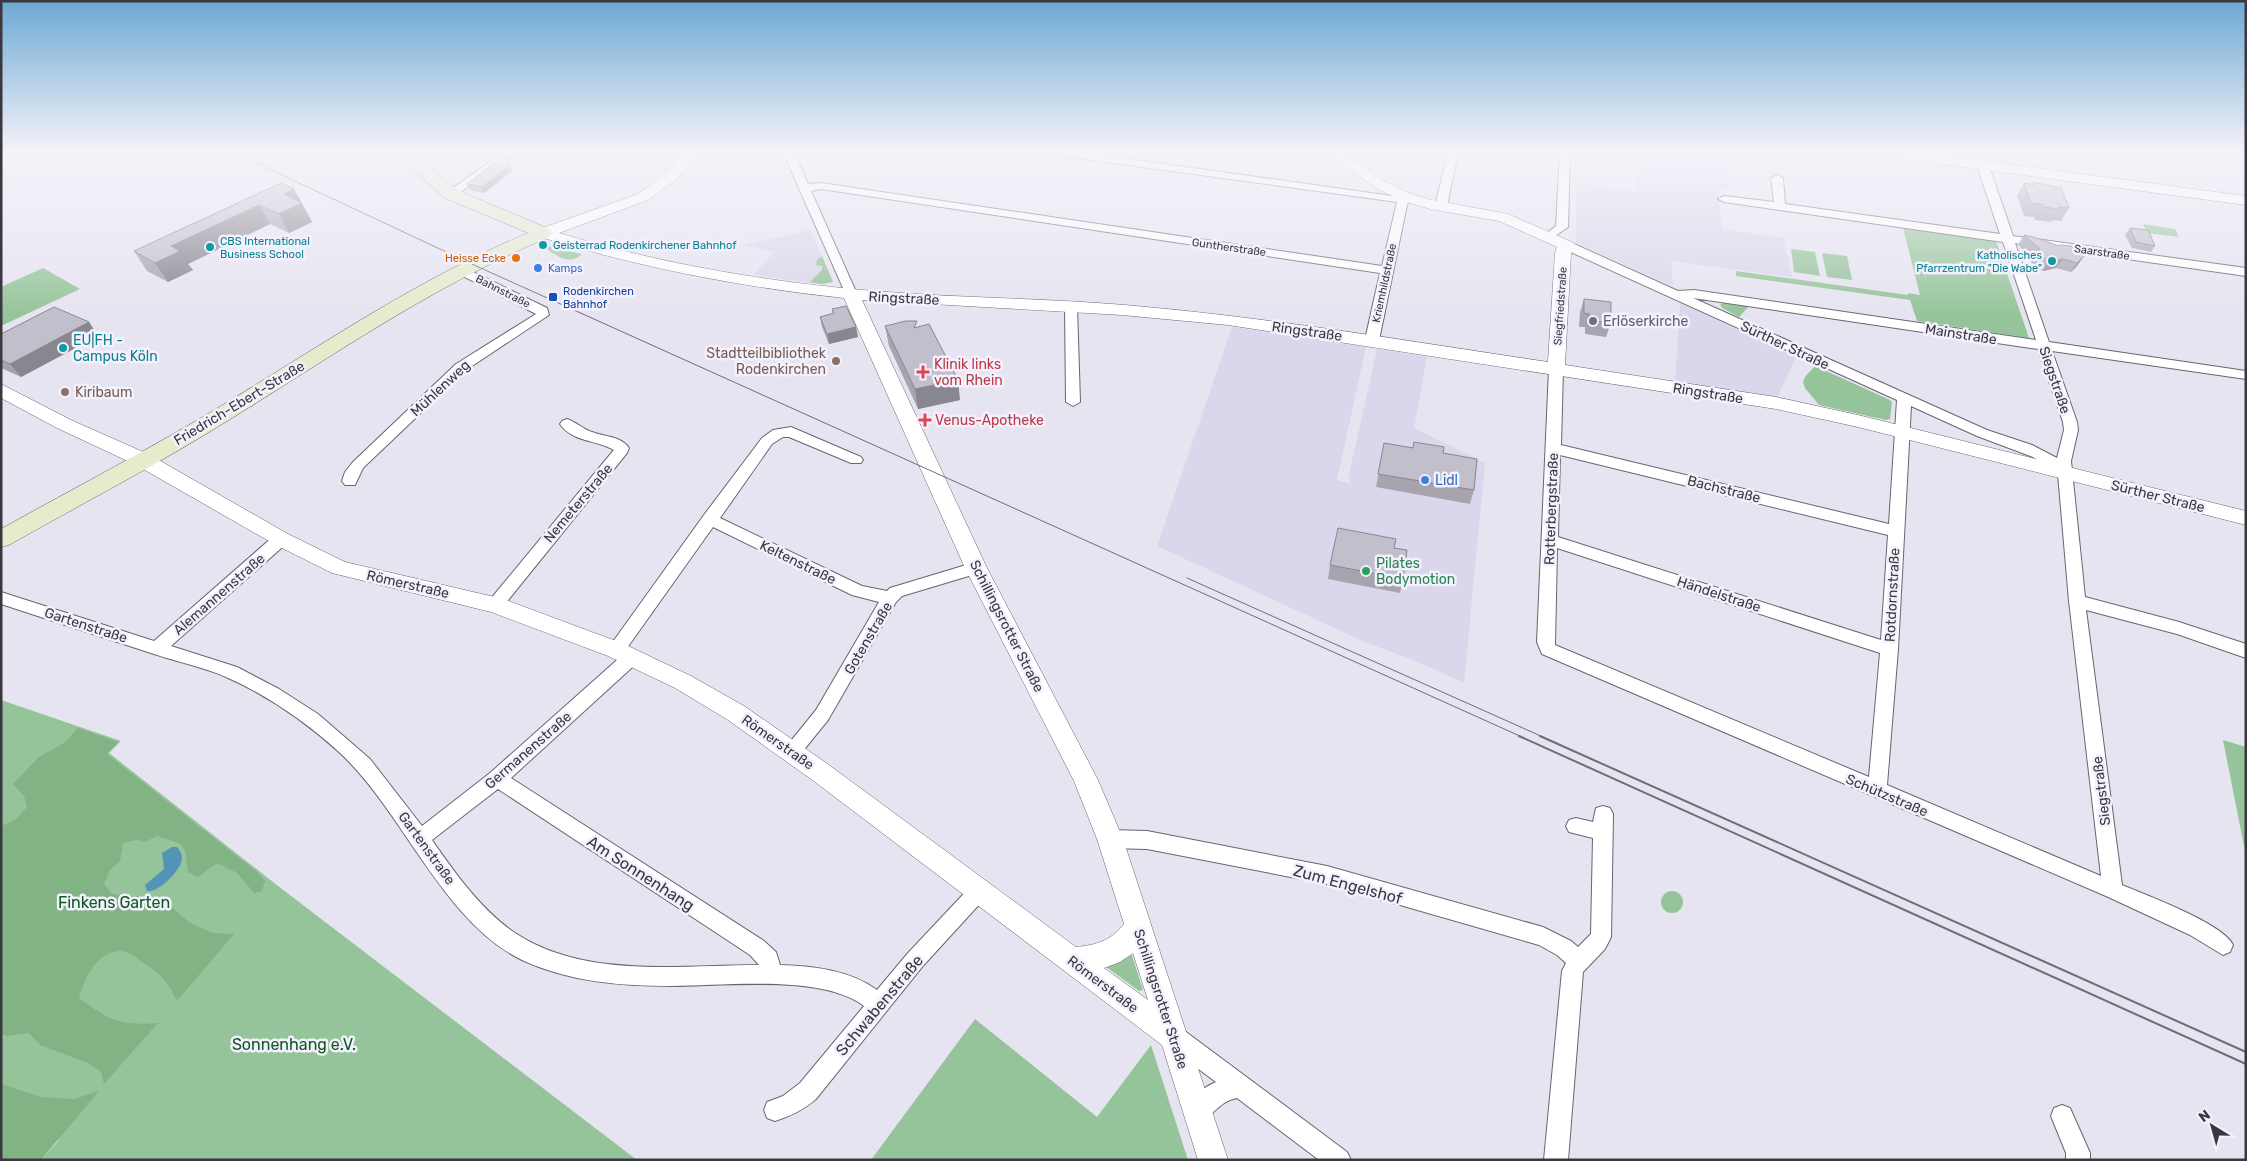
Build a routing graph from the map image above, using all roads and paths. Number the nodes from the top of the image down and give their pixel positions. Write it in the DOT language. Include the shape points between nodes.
graph roads {
  1 [pos="479,206"];
  2 [pos="618,206"];
  3 [pos="812,206"];
  4 [pos="957,206"];
  5 [pos="1401,206"];
  6 [pos="1442,206"];
  7 [pos="1563,206"];
  8 [pos="1774,206"];
  9 [pos="1997,206"];
  10 [pos="1780,207"];
  11 [pos="543,234"];
  12 [pos="1548,237"];
  13 [pos="2008,239"];
  14 [pos="1568,246"];
  15 [pos="468,268"];
  16 [pos="1388,270"];
  17 [pos="2246,272"];
  18 [pos="851,294"];
  19 [pos="1677,295"];
  20 [pos="1071,306"];
  21 [pos="544,313"];
  22 [pos="1372,340"];
  23 [pos="2043,346"];
  24 [pos="1556,369"];
  25 [pos="2246,375"];
  26 [pos="1,390"];
  27 [pos="1904,399"];
  28 [pos="1073,402"];
  29 [pos="567,424"];
  30 [pos="1901,431"];
  31 [pos="1553,448"];
  32 [pos="143,460"];
  33 [pos="856,460"];
  34 [pos="2066,473"];
  35 [pos="350,481"];
  36 [pos="2246,518"];
  37 [pos="709,519"];
  38 [pos="1895,531"];
  39 [pos="1,539"];
  40 [pos="281,539"];
  41 [pos="1550,540"];
  42 [pos="976,568"];
  43 [pos="1,598"];
  44 [pos="890,598"];
  45 [pos="2077,601"];
  46 [pos="495,605"];
  47 [pos="157,648"];
  48 [pos="1548,649"];
  49 [pos="1889,649"];
  50 [pos="2246,651"];
  51 [pos="624,653"];
  52 [pos="792,752"];
  53 [pos="497,779"];
  54 [pos="1877,790"];
  55 [pos="1576,826"];
  56 [pos="420,838"];
  57 [pos="1110,839"];
  58 [pos="2113,890"];
  59 [pos="979,892"];
  60 [pos="1138,924"];
  61 [pos="2223,945"];
  62 [pos="1071,960"];
  63 [pos="1577,960"];
  64 [pos="771,976"];
  65 [pos="880,1005"];
  66 [pos="1173,1036"];
  67 [pos="1239,1086"];
  68 [pos="775,1110"];
  69 [pos="1197,1112"];
  70 [pos="2062,1116"];
  71 [pos="2083,1158"];
  72 [pos="1213,1160"];
  73 [pos="1339,1160"];
  74 [pos="1556,1160"];
  1 -- 11 [label="main road"];
  2 -- 11 [label="street"];
  3 -- 18 [label="street, Schillingsrotter Straße"];
  4 -- 16 [label="street, Guntherstraße"];
  5 -- 16 [label="street, Kriemhildstraße"];
  6 -- 12 [label="street, Sürther Straße" via="1503,217"];
  7 -- 12 [label="street" via="1562,227"];
  8 -- 10 [label="street, Saarstraße"];
  9 -- 13 [label="street, Siegstraße"];
  10 -- 13 [label="street, Saarstraße"];
  11 -- 15 [label="main road, Friedrich-Ebert-Straße"];
  11 -- 18 [label="street, Ringstraße" via="690,271 756,283"];
  12 -- 14 [label="street, Sürther Straße"];
  13 -- 17 [label="street, Saarstraße"];
  13 -- 23 [label="street, Siegstraße"];
  14 -- 19 [label="street, Sürther Straße"];
  14 -- 24 [label="street, Siegfriedstraße" via="1563,253"];
  15 -- 21 [label="street, Bahnstraße"];
  15 -- 32 [label="main road, Friedrich-Ebert-Straße" via="368,322 201,428"];
  16 -- 22 [label="street, Kriemhildstraße"];
  18 -- 20 [label="street, Ringstraße"];
  18 -- 42 [label="street, Schillingsrotter Straße"];
  19 -- 23 [label="street, Mainstraße" via="1694,294"];
  19 -- 27 [label="street, Sürther Straße"];
  20 -- 22 [label="street, Ringstraße" via="1228,320"];
  20 -- 28 [label="street"];
  21 -- 35 [label="street, Mühlenweg" via="460,367 358,465"];
  22 -- 24 [label="street, Ringstraße"];
  23 -- 25 [label="street, Mainstraße"];
  23 -- 34 [label="street, Siegstraße" via="2070,422 2064,461"];
  24 -- 30 [label="street, Ringstraße" via="1776,404"];
  24 -- 31 [label="street, Rotterbergstraße"];
  26 -- 32 [label="street, Römerstraße" via="64,424"];
  27 -- 30 [label="street, Rotdornstraße"];
  27 -- 34 [label="street, Sürther Straße" via="2048,458"];
  29 -- 46 [label="street, Nemeterstraße" via="590,437 622,448"];
  30 -- 34 [label="street, Ringstraße"];
  30 -- 38 [label="street, Rotdornstraße"];
  31 -- 38 [label="street, Bachstraße"];
  31 -- 41 [label="street, Rotterbergstraße"];
  32 -- 39 [label="main road, Friedrich-Ebert-Straße"];
  32 -- 40 [label="street, Römerstraße"];
  33 -- 37 [label="street" via="791,432 774,434"];
  34 -- 36 [label="street, Sürther Straße"];
  34 -- 45 [label="street, Siegstraße"];
  37 -- 44 [label="street, Keltenstraße" via="858,590"];
  37 -- 51 [label="street"];
  38 -- 49 [label="street, Rotdornstraße"];
  40 -- 46 [label="street, Römerstraße" via="339,568"];
  40 -- 47 [label="street, Alemannenstraße"];
  41 -- 48 [label="street, Rotterbergstraße"];
  41 -- 49 [label="street, Händelstraße"];
  42 -- 44 [label="street, Gotenstraße" via="896,592"];
  42 -- 57 [label="street, Schillingsrotter Straße" via="1086,780"];
  43 -- 47 [label="street, Gartenstraße"];
  44 -- 52 [label="street, Gotenstraße" via="822,715"];
  45 -- 50 [label="street" via="2179,628"];
  45 -- 58 [label="street, Siegstraße"];
  46 -- 51 [label="street, Römerstraße"];
  47 -- 56 [label="street, Gartenstraße" via="230,672 302,711 343,742"];
  48 -- 54 [label="street, Schützstraße"];
  49 -- 54 [label="street, Rotdornstraße"];
  51 -- 52 [label="street, Römerstraße" via="736,713"];
  51 -- 53 [label="street, Germanenstraße"];
  52 -- 59 [label="street, Römerstraße"];
  53 -- 56 [label="street, Germanenstraße"];
  53 -- 64 [label="street, Am Sonnenhang" via="756,948 769,959"];
  54 -- 58 [label="street, Schützstraße"];
  55 -- 63 [label="street" via="1602,823 1601,936 1596,946"];
  56 -- 64 [label="street, Gartenstraße" via="491,928 531,954 570,966 627,975"];
  57 -- 60 [label="street, Schillingsrotter Straße"];
  57 -- 63 [label="street, Zum Engelshof" via="1147,840 1327,875 1543,937 1564,948"];
  58 -- 61 [label="street, Schützstraße" via="2197,928"];
  59 -- 62 [label="street, Römerstraße"];
  59 -- 65 [label="street, Schwabenstraße" via="915,960"];
  60 -- 62 [label="street" via="1126,942 1108,954"];
  60 -- 66 [label="street, Schillingsrotter Straße"];
  62 -- 66 [label="street, Römerstraße"];
  63 -- 74 [label="street" via="1573,971"];
  64 -- 65 [label="street, Gartenstraße" via="833,981 856,988"];
  65 -- 68 [label="street, Schwabenstraße" via="808,1090 790,1105"];
  66 -- 67 [label="street, Römerstraße"];
  66 -- 69 [label="street, Schillingsrotter Straße"];
  67 -- 69 [label="street" via="1213,1094"];
  67 -- 73 [label="street, Römerstraße"];
  69 -- 72 [label="street, Schillingsrotter Straße"];
  70 -- 71 [label="street"];
}
